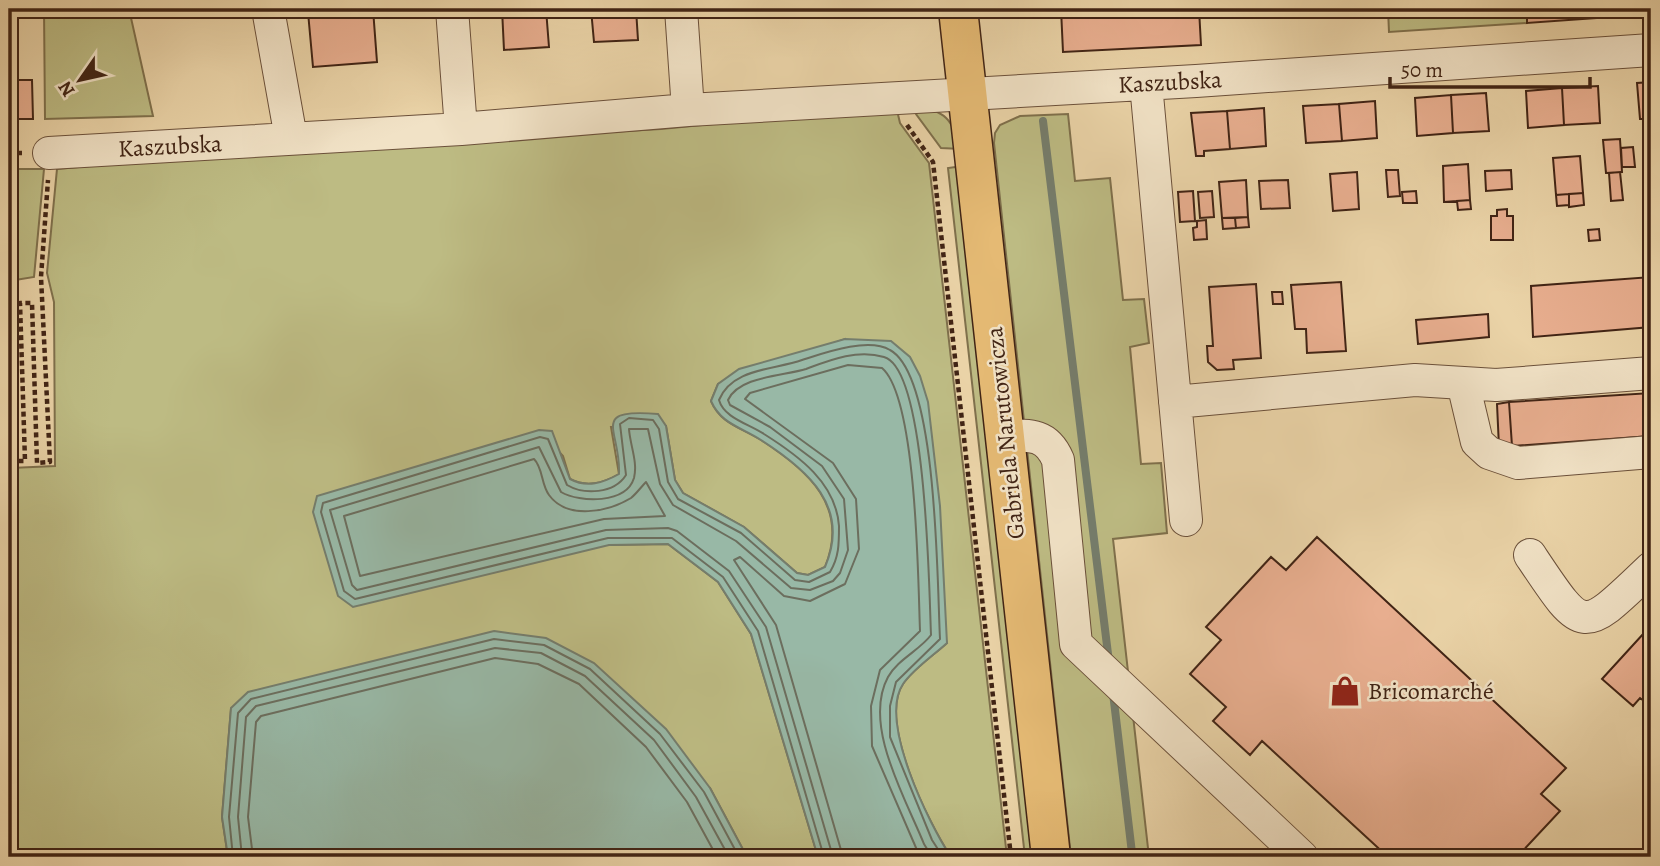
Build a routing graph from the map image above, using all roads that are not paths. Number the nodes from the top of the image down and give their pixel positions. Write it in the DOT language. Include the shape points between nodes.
graph roads {
  1 [pos="268,9"];
  2 [pos="452,9"];
  3 [pos="681,9"];
  4 [pos="958,9"];
  5 [pos="1651,50"];
  6 [pos="1146,84"];
  7 [pos="968,94"];
  8 [pos="688,110"];
  9 [pos="461,129"];
  10 [pos="291,138"];
  11 [pos="49,153"];
  12 [pos="1651,373"];
  13 [pos="1463,383"];
  14 [pos="1175,402"];
  15 [pos="1005,436"];
  16 [pos="1651,452"];
  17 [pos="1186,520"];
  18 [pos="1530,555"];
  19 [pos="1651,568"];
  20 [pos="1051,857"];
  21 [pos="1302,857"];
  1 -- 10 [label="street"];
  2 -- 9 [label="street"];
  3 -- 8 [label="street"];
  4 -- 7 [label="main road, Gabriela Narutowicza"];
  5 -- 6 [label="street, Kaszubska"];
  6 -- 7 [label="street, Kaszubska"];
  6 -- 14 [label="street"];
  7 -- 8 [label="street, Kaszubska"];
  7 -- 15 [label="main road, Gabriela Narutowicza"];
  8 -- 9 [label="street, Kaszubska"];
  9 -- 10 [label="street, Kaszubska"];
  10 -- 11 [label="street, Kaszubska"];
  12 -- 13 [label="street" via="1496,385"];
  13 -- 14 [label="street" via="1415,380"];
  13 -- 16 [label="street" via="1477,442 1503,460 1518,463"];
  14 -- 17 [label="street"];
  15 -- 20 [label="main road, Gabriela Narutowicza"];
  15 -- 21 [label="street" via="1038,436 1047,441 1058,460 1076,644"];
  18 -- 19 [label="street" via="1577,617 1594,618"];
}
